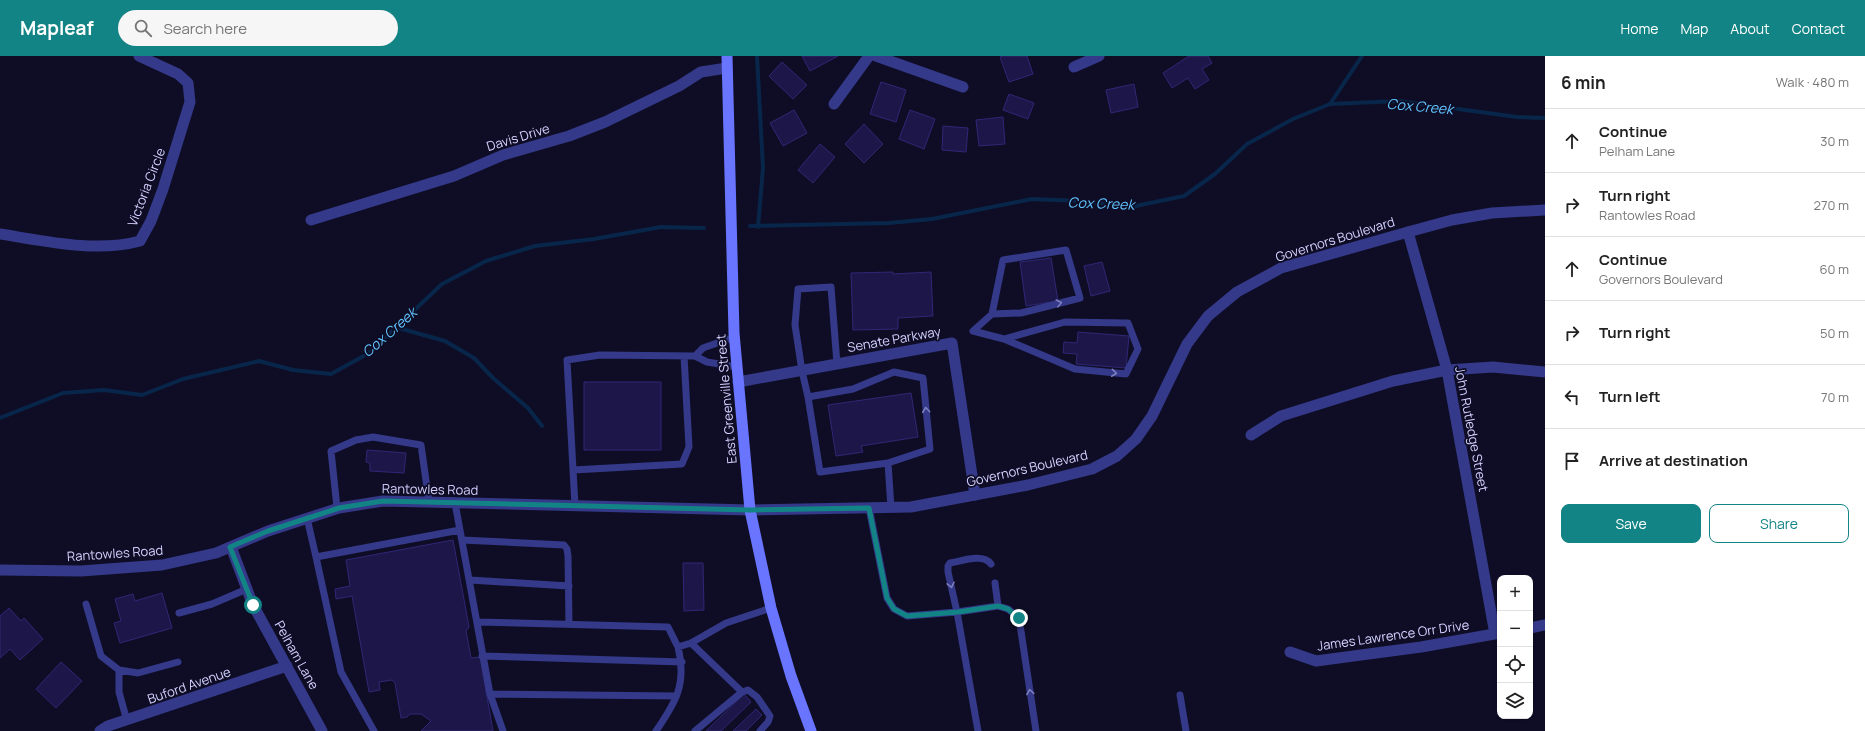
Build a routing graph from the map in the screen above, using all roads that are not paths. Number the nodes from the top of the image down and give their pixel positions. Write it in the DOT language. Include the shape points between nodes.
graph roads {
  1 [pos="139,56"];
  2 [pos="727,56"];
  3 [pos="869,56"];
  4 [pos="876,56"];
  5 [pos="1099,56"];
  6 [pos="1074,67"];
  7 [pos="727,68"];
  8 [pos="963,87"];
  9 [pos="834,104"];
  10 [pos="1545,210"];
  11 [pos="311,220"];
  12 [pos="1408,232"];
  13 [pos="0,234"];
  14 [pos="992,314"];
  15 [pos="734,337"];
  16 [pos="1004,339"];
  17 [pos="684,356"];
  18 [pos="695,356"];
  19 [pos="837,364"];
  20 [pos="737,367"];
  21 [pos="1447,370"];
  22 [pos="802,371"];
  23 [pos="1545,372"];
  24 [pos="738,382"];
  25 [pos="808,397"];
  26 [pos="1251,435"];
  27 [pos="888,463"];
  28 [pos="573,470"];
  29 [pos="975,495"];
  30 [pos="429,502"];
  31 [pos="455,503"];
  32 [pos="575,506"];
  33 [pos="337,508"];
  34 [pos="869,508"];
  35 [pos="891,508"];
  36 [pos="750,510"];
  37 [pos="307,518"];
  38 [pos="460,530"];
  39 [pos="462,540"];
  40 [pos="230,547"];
  41 [pos="316,557"];
  42 [pos="991,564"];
  43 [pos="0,570"];
  44 [pos="470,580"];
  45 [pos="995,583"];
  46 [pos="569,586"];
  47 [pos="247,589"];
  48 [pos="86,604"];
  49 [pos="998,606"];
  50 [pos="771,608"];
  51 [pos="958,612"];
  52 [pos="178,613"];
  53 [pos="477,622"];
  54 [pos="569,624"];
  55 [pos="1545,625"];
  56 [pos="1533,627"];
  57 [pos="1497,629"];
  58 [pos="1497,634"];
  59 [pos="691,643"];
  60 [pos="678,647"];
  61 [pos="1290,652"];
  62 [pos="482,656"];
  63 [pos="178,662"];
  64 [pos="682,662"];
  65 [pos="287,666"];
  66 [pos="119,670"];
  67 [pos="742,692"];
  68 [pos="490,694"];
  69 [pos="1180,695"];
  70 [pos="676,696"];
  71 [pos="127,721"];
  72 [pos="100,731"];
  73 [pos="322,731"];
  74 [pos="374,731"];
  75 [pos="503,731"];
  76 [pos="656,731"];
  77 [pos="695,731"];
  78 [pos="760,731"];
  79 [pos="811,731"];
  80 [pos="978,731"];
  81 [pos="1036,731"];
  82 [pos="1186,731"];
  1 -- 13 [label="street, Victoria Circle" via="178,74 188,83 190,102 163,189 140,241 101,248"];
  2 -- 7 [label="main road, East Greenville Street"];
  3 -- 9 [label="street"];
  4 -- 8 [label="street"];
  5 -- 6 [label="street"];
  7 -- 11 [label="street, Davis Drive" via="701,72 605,122 569,136 503,155 454,176"];
  7 -- 15 [label="main road, East Greenville Street"];
  10 -- 12 [label="street, Governors Boulevard" via="1492,213"];
  12 -- 21 [label="street, John Rutledge Street"];
  12 -- 29 [label="street, Governors Boulevard" via="1281,268 1222,303 1208,316 1187,344 1144,428 1127,448 1105,463 1075,474"];
  14 -- 14 [label="lane, one-way" via="1021,313 1080,298 1066,250 1003,260"];
  14 -- 16 [label="lane" via="973,331"];
  15 -- 18 [label="lane" via="703,348"];
  15 -- 20 [label="main road, East Greenville Street"];
  16 -- 16 [label="lane, one-way" via="1075,369 1126,374 1138,349 1128,323 1064,322"];
  17 -- 18 [label="lane"];
  17 -- 28 [label="lane" via="689,447 682,464"];
  17 -- 28 [label="lane" via="600,354 567,360"];
  18 -- 20 [label="lane" via="707,362"];
  19 -- 22 [label="street, Senate Parkway"];
  19 -- 22 [label="lane" via="831,287 798,289 795,325"];
  19 -- 29 [label="street, Senate Parkway" via="952,343"];
  20 -- 24 [label="main road, East Greenville Street"];
  21 -- 23 [label="street" via="1493,367"];
  21 -- 26 [label="street" via="1393,381 1281,416"];
  21 -- 57 [label="street, John Rutledge Street"];
  22 -- 24 [label="street, Senate Parkway"];
  22 -- 25 [label="lane"];
  24 -- 36 [label="main road, East Greenville Street"];
  25 -- 27 [label="lane" via="820,472"];
  27 -- 25 [label="lane, one-way" via="930,449 924,378 894,372 853,389"];
  27 -- 35 [label="lane"];
  28 -- 32 [label="lane"];
  29 -- 35 [label="street, Governors Boulevard"];
  30 -- 31 [label="street, Rantowles Road"];
  30 -- 33 [label="street, Rantowles Road" via="383,501"];
  30 -- 33 [label="lane" via="421,445 373,437 356,440 331,451"];
  31 -- 32 [label="street, Rantowles Road"];
  31 -- 38 [label="lane"];
  32 -- 36 [label="street, Rantowles Road"];
  33 -- 37 [label="street, Rantowles Road"];
  34 -- 35 [label="street, Governors Boulevard"];
  34 -- 36 [label="street, Governors Boulevard"];
  34 -- 51 [label="lane" via="887,598 894,609 907,616"];
  36 -- 50 [label="main road, East Greenville Street"];
  37 -- 40 [label="street, Rantowles Road"];
  37 -- 41 [label="lane"];
  38 -- 39 [label="lane"];
  38 -- 41 [label="lane"];
  39 -- 44 [label="lane"];
  39 -- 46 [label="lane" via="564,545 568,556"];
  40 -- 43 [label="street, Rantowles Road" via="216,553 162,565 81,571"];
  40 -- 47 [label="street, Pelham Lane"];
  41 -- 74 [label="lane" via="341,672"];
  42 -- 51 [label="lane, one-way" via="988,559 982,558 950,563 948,566"];
  44 -- 46 [label="lane"];
  44 -- 53 [label="lane"];
  45 -- 49 [label="lane"];
  46 -- 54 [label="lane"];
  47 -- 52 [label="lane" via="212,604"];
  47 -- 65 [label="street, Pelham Lane" via="253,605"];
  48 -- 66 [label="lane" via="101,656"];
  49 -- 51 [label="lane"];
  81 -- 49 [label="lane, one-way" via="1019,618 1008,609"];
  50 -- 59 [label="lane" via="726,623"];
  50 -- 79 [label="main road, East Greenville Street" via="791,676"];
  51 -- 80 [label="lane"];
  53 -- 54 [label="lane"];
  53 -- 62 [label="lane"];
  54 -- 60 [label="lane" via="668,627"];
  55 -- 56 [label="street"];
  58 -- 61 [label="street, James Lawrence Orr Drive" via="1421,648 1316,661"];
  59 -- 60 [label="lane"];
  59 -- 67 [label="lane"];
  60 -- 64 [label="lane"];
  62 -- 64 [label="lane"];
  62 -- 68 [label="lane"];
  63 -- 66 [label="lane" via="138,673"];
  64 -- 70 [label="lane" via="681,682"];
  65 -- 71 [label="street, Buford Avenue"];
  65 -- 73 [label="street, Pelham Lane"];
  66 -- 71 [label="lane" via="119,692"];
  67 -- 77 [label="lane"];
  67 -- 78 [label="lane" via="748,690 753,693 770,716"];
  68 -- 70 [label="lane"];
  68 -- 75 [label="lane"];
  69 -- 82 [label="lane"];
  70 -- 76 [label="lane" via="673,706"];
  71 -- 72 [label="street, Buford Avenue"];
}
